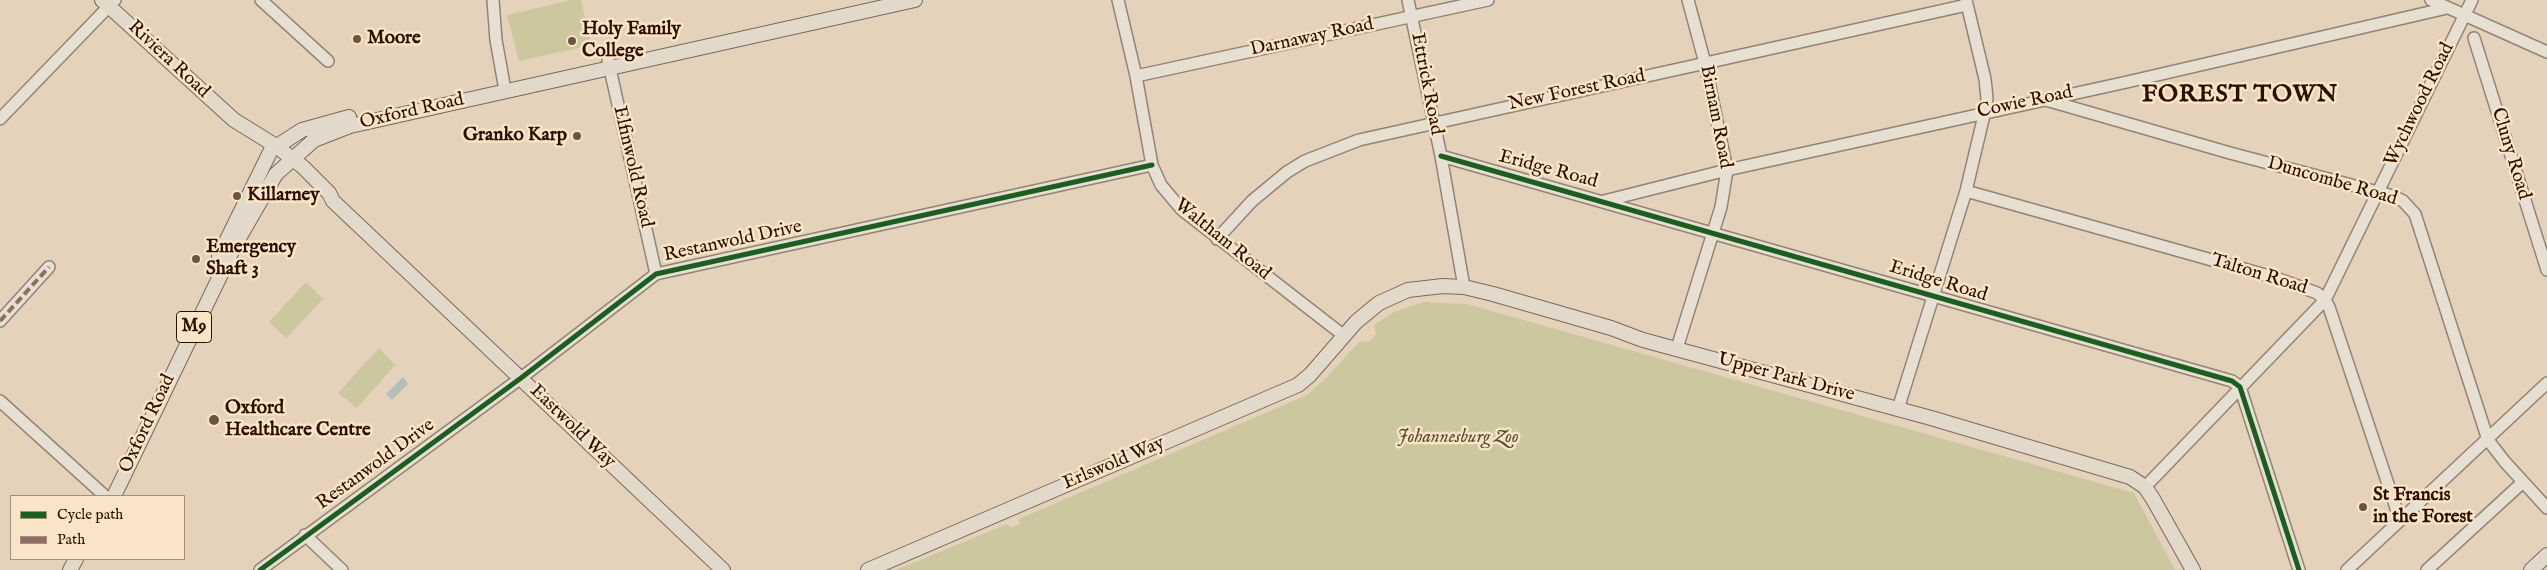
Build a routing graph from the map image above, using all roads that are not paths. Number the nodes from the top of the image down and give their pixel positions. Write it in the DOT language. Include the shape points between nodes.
graph roads {
  1 [pos="261,0"];
  2 [pos="493,0"];
  3 [pos="882,0"];
  4 [pos="1118,0"];
  5 [pos="1408,0"];
  6 [pos="1488,0"];
  7 [pos="1688,0"];
  8 [pos="2431,0"];
  9 [pos="2472,0"];
  10 [pos="906,1"];
  11 [pos="109,2"];
  12 [pos="1966,2"];
  13 [pos="2447,8"];
  14 [pos="2465,14"];
  15 [pos="1412,16"];
  16 [pos="2474,38"];
  17 [pos="2547,52"];
  18 [pos="328,61"];
  19 [pos="1705,63"];
  20 [pos="609,64"];
  21 [pos="1136,76"];
  22 [pos="504,87"];
  23 [pos="2044,100"];
  24 [pos="1985,112"];
  25 [pos="0,119"];
  26 [pos="1434,122"];
  27 [pos="272,149"];
  28 [pos="1441,156"];
  29 [pos="289,161"];
  30 [pos="1152,165"];
  31 [pos="1727,170"];
  32 [pos="1966,191"];
  33 [pos="2378,192"];
  34 [pos="1604,201"];
  35 [pos="1713,234"];
  36 [pos="1217,238"];
  37 [pos="49,267"];
  38 [pos="2547,270"];
  39 [pos="656,274"];
  40 [pos="1464,287"];
  41 [pos="1933,296"];
  42 [pos="2325,300"];
  43 [pos="0,321"];
  44 [pos="1342,335"];
  45 [pos="1677,348"];
  46 [pos="521,378"];
  47 [pos="2547,383"];
  48 [pos="2240,387"];
  49 [pos="0,401"];
  50 [pos="1898,409"];
  51 [pos="2488,440"];
  52 [pos="2523,482"];
  53 [pos="2145,487"];
  54 [pos="104,495"];
  55 [pos="105,495"];
  56 [pos="114,495"];
  57 [pos="2547,508"];
  58 [pos="2400,520"];
  59 [pos="305,535"];
  60 [pos="2547,555"];
  61 [pos="260,570"];
  62 [pos="342,570"];
  63 [pos="723,570"];
  64 [pos="868,570"];
  65 [pos="2193,570"];
  66 [pos="2299,570"];
  67 [pos="2347,570"];
  68 [pos="2427,570"];
  69 [pos="2531,570"];
  1 -- 18 [label="street"];
  2 -- 22 [label="street"];
  3 -- 20 [label="main road, Oxford Road / M9"];
  4 -- 21 [label="street, Waltham Road"];
  5 -- 15 [label="street, Ettrick Road"];
  6 -- 15 [label="street, Darnaway Road"];
  7 -- 19 [label="street, Birnam Road"];
  8 -- 13 [label="street"];
  9 -- 14 [label="street, Wychwood Road"];
  10 -- 20 [label="main road, Oxford Road / M9"];
  11 -- 25 [label="street"];
  11 -- 27 [label="main road, Riviera Road" via="234,120 246,136"];
  12 -- 19 [label="street, New Forest Road"];
  12 -- 24 [label="street" via="1985,79"];
  13 -- 14 [label="street"];
  13 -- 23 [label="street, Cowie Road"];
  14 -- 17 [label="street"];
  14 -- 33 [label="street, Wychwood Road"];
  15 -- 21 [label="street, Darnaway Road"];
  15 -- 26 [label="street, Ettrick Road"];
  16 -- 38 [label="street, Cluny Road"];
  19 -- 26 [label="street, New Forest Road"];
  19 -- 31 [label="street, Birnam Road"];
  20 -- 22 [label="main road, Oxford Road / M9"];
  20 -- 39 [label="street, Elfinwold Road"];
  21 -- 30 [label="street, Waltham Road"];
  22 -- 27 [label="main road, Oxford Road / M9" via="309,127"];
  22 -- 29 [label="main road, Oxford Road / M9" via="335,130 314,140"];
  23 -- 24 [label="street, Cowie Road"];
  23 -- 33 [label="street, Duncombe Road"];
  24 -- 31 [label="street, Cowie Road"];
  24 -- 32 [label="street"];
  26 -- 28 [label="street, Ettrick Road"];
  26 -- 36 [label="street, New Forest Road" via="1359,140 1306,161 1252,201"];
  27 -- 29 [label="main road, Riviera Road"];
  27 -- 55 [label="main road, Oxford Road / M9"];
  28 -- 34 [label="street, Eridge Road"];
  28 -- 40 [label="street, Ettrick Road"];
  29 -- 46 [label="main road, Eastwold Way" via="328,193"];
  29 -- 56 [label="main road, Oxford Road / M9" via="268,188 213,288"];
  30 -- 36 [label="street, Waltham Road" via="1161,186 1173,202"];
  30 -- 39 [label="street, Restanwold Drive"];
  31 -- 34 [label="street, Cowie Road"];
  31 -- 35 [label="street, Birnam Road"];
  32 -- 41 [label="street"];
  32 -- 42 [label="street, Talton Road" via="2309,288"];
  33 -- 42 [label="street, Wychwood Road"];
  33 -- 51 [label="street, Duncombe Road" via="2404,201 2415,214"];
  34 -- 35 [label="street, Eridge Road"];
  35 -- 41 [label="street, Eridge Road"];
  35 -- 45 [label="street, Birnam Road"];
  36 -- 44 [label="street, Waltham Road"];
  37 -- 43 [label="street"];
  39 -- 46 [label="street, Restanwold Drive"];
  40 -- 44 [label="main road, Upper Park Drive" via="1423,287 1399,293 1368,311"];
  40 -- 45 [label="main road, Upper Park Drive"];
  41 -- 48 [label="street, Eridge Road" via="2216,376"];
  41 -- 50 [label="street"];
  42 -- 48 [label="street, Wychwood Road"];
  42 -- 58 [label="street, Talton Road"];
  44 -- 64 [label="main road, Erlswold Way" via="1310,375 1298,384"];
  45 -- 50 [label="main road, Upper Park Drive"];
  46 -- 59 [label="street, Restanwold Drive"];
  46 -- 63 [label="main road, Eastwold Way"];
  47 -- 51 [label="street"];
  48 -- 53 [label="street, Wychwood Road"];
  48 -- 66 [label="street"];
  49 -- 54 [label="street"];
  50 -- 53 [label="main road, Upper Park Drive" via="2086,462 2130,476"];
  51 -- 52 [label="street, Duncombe Road"];
  51 -- 58 [label="street"];
  52 -- 57 [label="street, Duncombe Road"];
  52 -- 68 [label="street"];
  53 -- 65 [label="main road, Upper Park Drive"];
  58 -- 67 [label="street"];
  59 -- 61 [label="street, Restanwold Drive"];
  59 -- 62 [label="street"];
  60 -- 69 [label="main road"];
}
